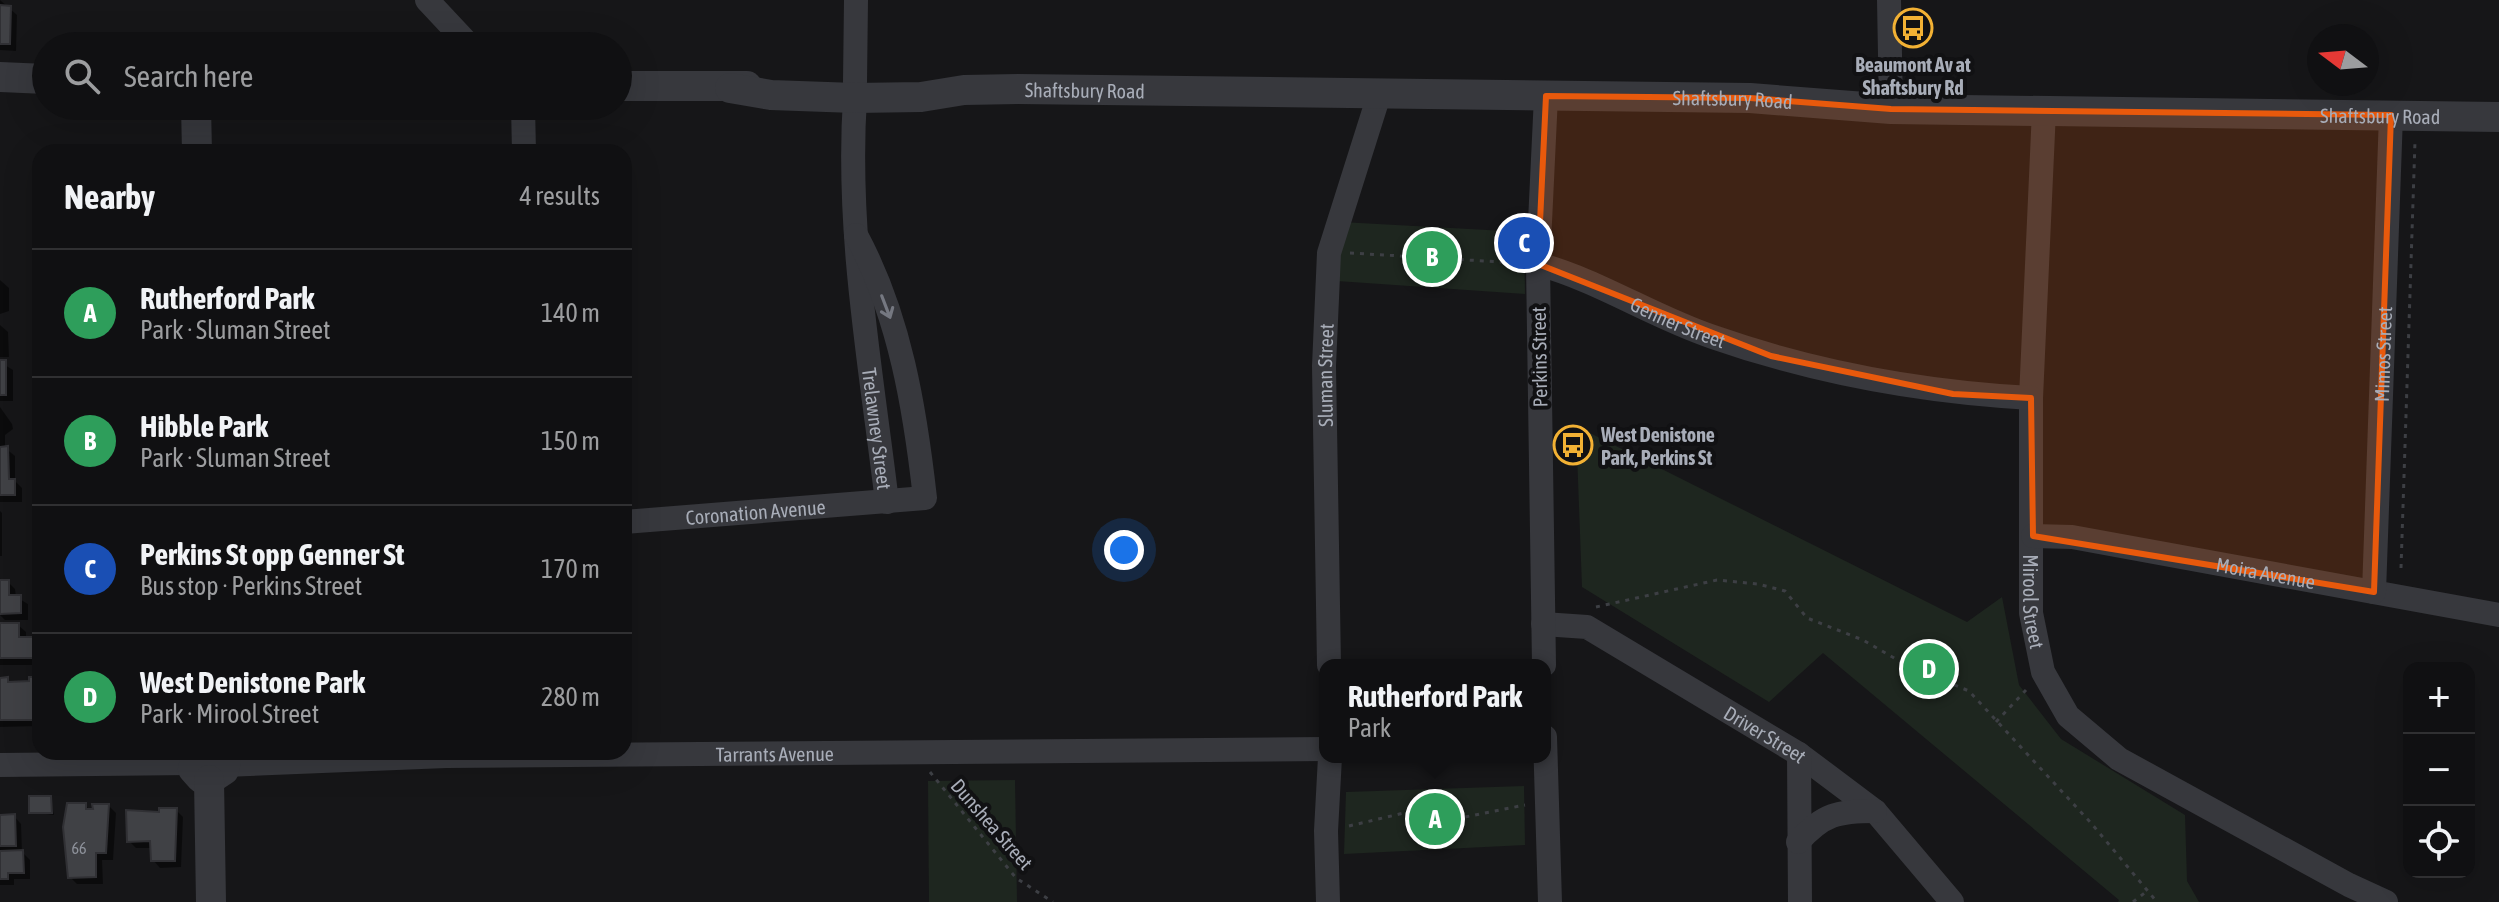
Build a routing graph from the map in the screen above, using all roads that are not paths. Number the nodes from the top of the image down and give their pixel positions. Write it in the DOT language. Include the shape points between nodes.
graph roads {
  1 [pos="427,0"];
  2 [pos="856,0"];
  3 [pos="1889,0"];
  4 [pos="457,32"];
  5 [pos="0,77"];
  6 [pos="32,78"];
  7 [pos="632,86"];
  8 [pos="855,90"];
  9 [pos="1379,95"];
  10 [pos="1546,96"];
  11 [pos="1891,109"];
  12 [pos="2044,110"];
  13 [pos="2391,115"];
  14 [pos="2499,117"];
  15 [pos="196,120"];
  16 [pos="523,120"];
  17 [pos="197,144"];
  18 [pos="524,144"];
  19 [pos="856,235"];
  20 [pos="1538,264"];
  21 [pos="2031,398"];
  22 [pos="887,502"];
  23 [pos="632,521"];
  24 [pos="2033,536"];
  25 [pos="2374,592"];
  26 [pos="2499,615"];
  27 [pos="1543,624"];
  28 [pos="1329,659"];
  29 [pos="1544,659"];
  30 [pos="1319,749"];
  31 [pos="1799,754"];
  32 [pos="632,755"];
  33 [pos="288,760"];
  34 [pos="209,762"];
  35 [pos="1330,763"];
  36 [pos="1545,763"];
  37 [pos="0,765"];
  38 [pos="1875,811"];
  39 [pos="1798,842"];
  40 [pos="211,902"];
  41 [pos="1328,902"];
  42 [pos="1550,902"];
  43 [pos="1800,902"];
  44 [pos="1952,902"];
  45 [pos="2386,902"];
  1 -- 4 [label="street"];
  2 -- 8 [label="street, Trelawney Street"];
  3 -- 11 [label="street"];
  5 -- 6 [label="street"];
  7 -- 8 [label="street, Shaftsbury Road"];
  8 -- 9 [label="street, Shaftsbury Road" via="921,97 964,90"];
  8 -- 19 [label="street, Trelawney Street"];
  9 -- 10 [label="street, Shaftsbury Road"];
  9 -- 28 [label="street, Sluman Street" via="1329,253 1324,366"];
  10 -- 11 [label="street, Shaftsbury Road" via="1750,98"];
  10 -- 20 [label="street, Perkins Street"];
  11 -- 12 [label="street, Shaftsbury Road"];
  12 -- 13 [label="street, Shaftsbury Road"];
  12 -- 21 [label="street, Mirool Street"];
  13 -- 14 [label="street, Shaftsbury Road"];
  13 -- 25 [label="street, Mimos Street"];
  15 -- 17 [label="street"];
  16 -- 18 [label="street"];
  19 -- 22 [label="street, Trelawney Street"];
  19 -- 22 [label="street, Trelawney Street, one-way" via="890,320 914,401 925,498"];
  20 -- 21 [label="street, Genner Street" via="1771,356 1953,394"];
  20 -- 27 [label="street, Perkins Street"];
  21 -- 24 [label="street, Mirool Street"];
  22 -- 23 [label="street, Coronation Avenue"];
  24 -- 25 [label="street, Moira Avenue" via="2072,537"];
  24 -- 45 [label="street, Mirool Street" via="2031,613 2043,672 2068,716 2119,759"];
  25 -- 26 [label="street, Moira Avenue"];
  27 -- 29 [label="street, Perkins Street"];
  27 -- 31 [label="street, Driver Street" via="1587,627"];
  30 -- 32 [label="street, Tarrants Avenue"];
  31 -- 38 [label="street, Driver Street"];
  31 -- 39 [label="street"];
  33 -- 34 [label="street, Tarrants Avenue"];
  34 -- 37 [label="street, Tarrants Avenue"];
  34 -- 40 [label="street"];
  35 -- 41 [label="street"];
  36 -- 42 [label="street"];
  38 -- 39 [label="street" via="1822,818"];
  38 -- 44 [label="street, Driver Street"];
  39 -- 43 [label="street"];
}
